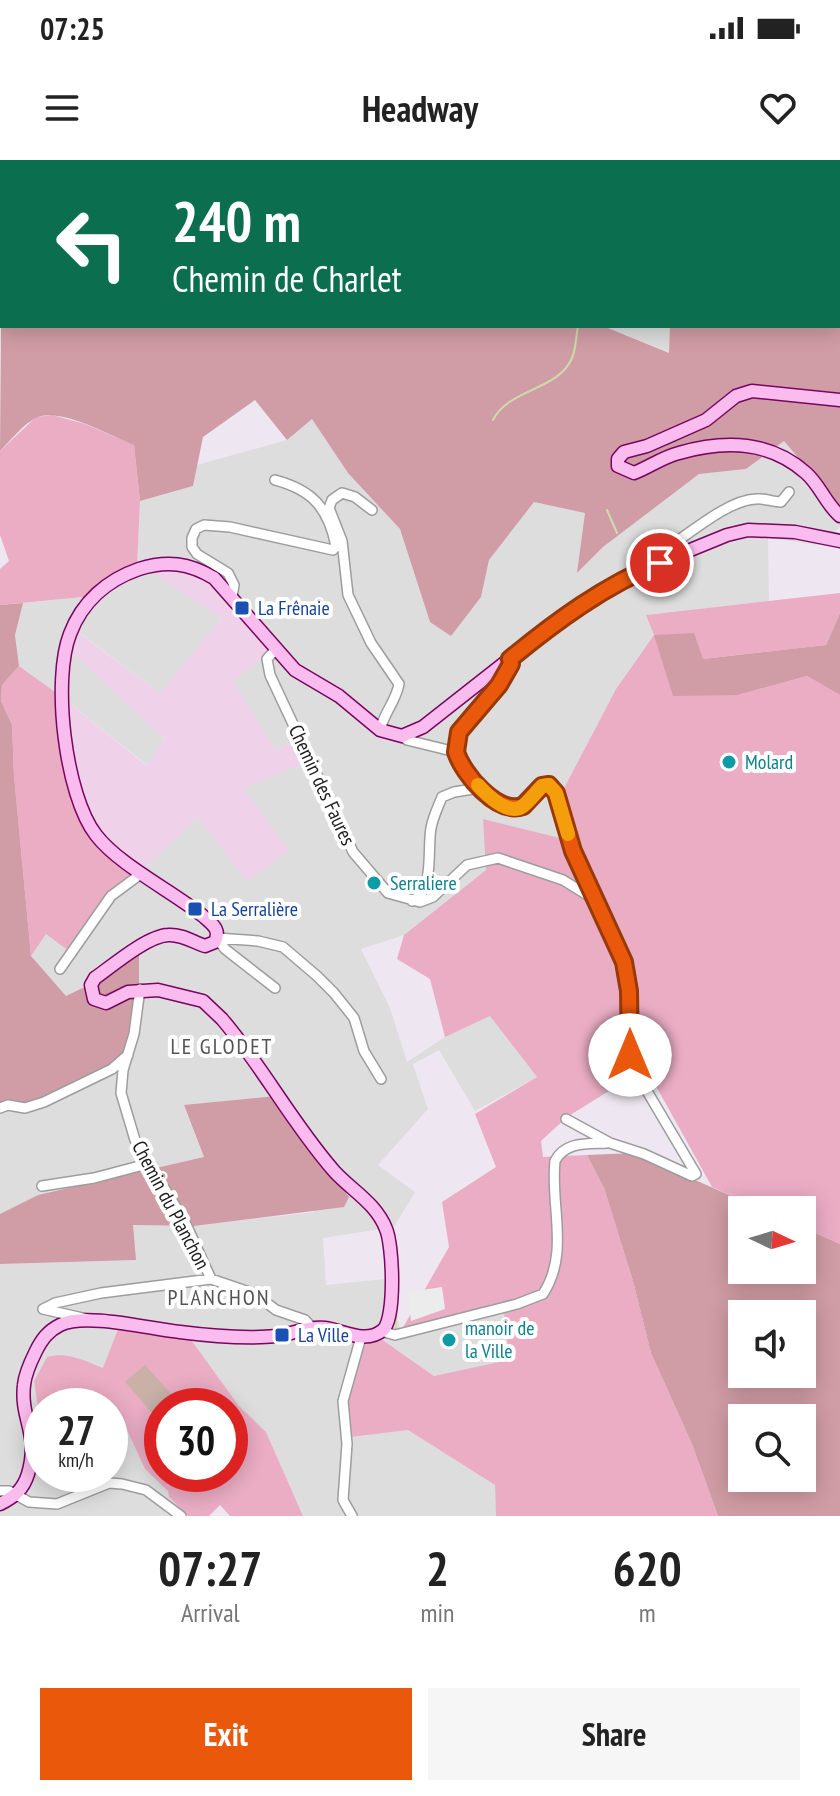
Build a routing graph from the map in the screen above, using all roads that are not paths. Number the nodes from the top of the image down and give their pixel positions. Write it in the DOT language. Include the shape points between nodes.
graph roads {
  1 [pos="840,400"];
  2 [pos="275,480"];
  3 [pos="789,492"];
  4 [pos="372,510"];
  5 [pos="840,516"];
  6 [pos="836,540"];
  7 [pos="639,571"];
  8 [pos="232,597"];
  9 [pos="276,649"];
  10 [pos="510,659"];
  11 [pos="380,730"];
  12 [pos="402,736"];
  13 [pos="456,752"];
  14 [pos="480,788"];
  15 [pos="142,873"];
  16 [pos="595,898"];
  17 [pos="412,901"];
  18 [pos="217,938"];
  19 [pos="60,969"];
  20 [pos="275,988"];
  21 [pos="140,989"];
  22 [pos="130,1052"];
  23 [pos="381,1079"];
  24 [pos="0,1108"];
  25 [pos="566,1119"];
  26 [pos="610,1143"];
  27 [pos="147,1164"];
  28 [pos="42,1186"];
  29 [pos="211,1279"];
  30 [pos="89,1320"];
  31 [pos="313,1329"];
  32 [pos="381,1331"];
  33 [pos="361,1337"];
  34 [pos="6,1493"];
  35 [pos="0,1504"];
  36 [pos="181,1516"];
  37 [pos="352,1516"];
  1 -- 5 [label="street" via="752,391 736,396 706,420 618,459 618,466 634,473 679,453 728,444 771,450 801,469"];
  2 -- 8 [label="street" via="297,486 315,499 336,546 333,550 204,525 196,529 192,547 228,573"];
  3 -- 7 [label="street" via="781,502 757,499 721,512 641,564"];
  4 -- 11 [label="street" via="342,493 329,508 342,541 348,595 399,684"];
  6 -- 7 [label="street" via="748,530"];
  7 -- 10 [label="street"];
  8 -- 9 [label="street"];
  8 -- 15 [label="street" via="199,569 160,564 130,572 96,593 70,634 64,660 65,741 76,795 96,835"];
  9 -- 11 [label="street" via="295,670 339,696"];
  9 -- 17 [label="street, Chemin des Faures" via="267,659 270,675 353,852 388,893"];
  10 -- 12 [label="street" via="423,727"];
  10 -- 13 [label="street" via="499,685 459,732"];
  11 -- 12 [label="street"];
  12 -- 13 [label="street"];
  13 -- 14 [label="street"];
  14 -- 16 [label="street" via="498,803 517,808 549,785"];
  14 -- 17 [label="street" via="442,797 431,830 428,874 420,896"];
  15 -- 18 [label="street" via="215,926"];
  15 -- 19 [label="street" via="111,896"];
  16 -- 17 [label="street" via="563,880 498,858 467,865 433,897"];
  16 -- 26 [label="street" via="628,982 632,1067 695,1175"];
  18 -- 20 [label="street"];
  18 -- 21 [label="street" via="205,946 182,937 155,937 91,985 94,999 106,1003"];
  18 -- 23 [label="street" via="283,947 354,1018 364,1051"];
  21 -- 22 [label="street, Chemin du Planchon"];
  21 -- 32 [label="street" via="191,998 211,1008 335,1173 379,1214 389,1239 391,1285 387,1323"];
  22 -- 24 [label="street" via="112,1069 44,1102"];
  22 -- 27 [label="street, Chemin du Planchon" via="121,1093"];
  25 -- 26 [label="street"];
  26 -- 32 [label="street" via="568,1147 558,1154 558,1249 543,1294 395,1335"];
  27 -- 28 [label="street"];
  27 -- 29 [label="street, Chemin du Planchon" via="185,1222"];
  29 -- 30 [label="street" via="101,1293 43,1309"];
  29 -- 31 [label="street" via="255,1294"];
  30 -- 31 [label="street" via="234,1336"];
  30 -- 34 [label="street" via="64,1322 50,1330 31,1361 24,1384 33,1457 26,1480"];
  31 -- 33 [label="street"];
  32 -- 33 [label="street"];
  33 -- 37 [label="street" via="343,1401 343,1500"];
  34 -- 35 [label="street"];
  34 -- 36 [label="street" via="57,1504 109,1483 122,1484 146,1490"];
}
